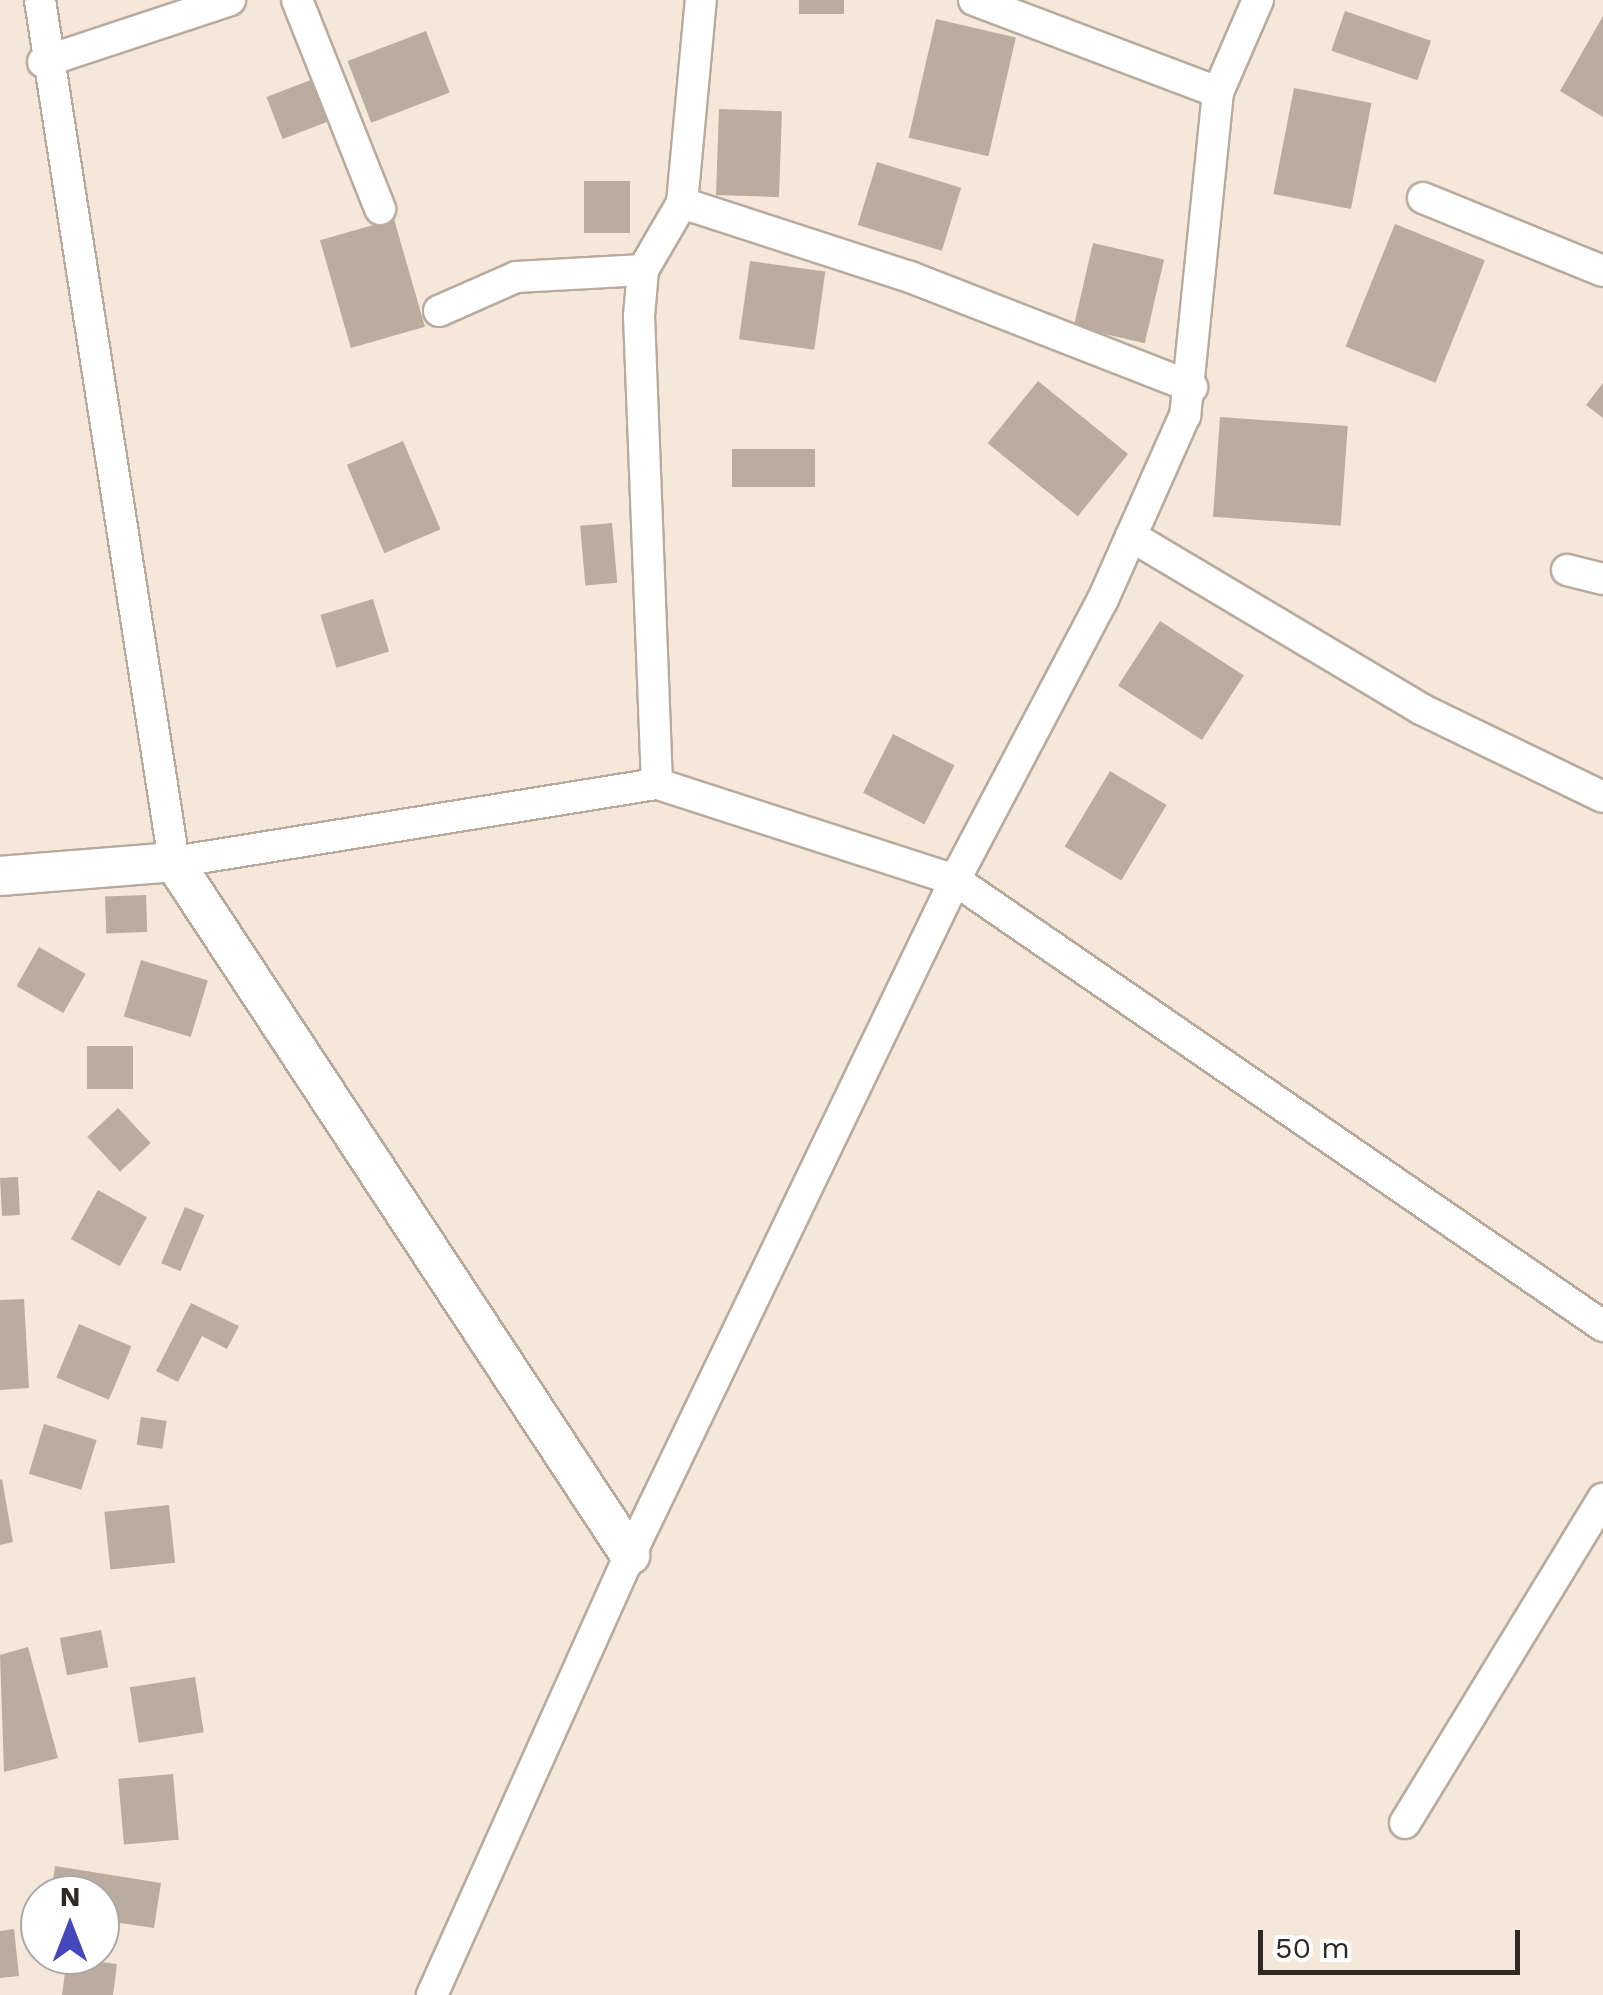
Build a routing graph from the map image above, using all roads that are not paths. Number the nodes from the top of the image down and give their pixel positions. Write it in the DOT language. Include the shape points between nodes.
graph roads {
  1 [pos="40,0"];
  2 [pos="230,0"];
  3 [pos="297,0"];
  4 [pos="701,0"];
  5 [pos="974,0"];
  6 [pos="1258,0"];
  7 [pos="43,62"];
  8 [pos="1218,92"];
  9 [pos="1423,198"];
  10 [pos="682,203"];
  11 [pos="380,209"];
  12 [pos="643,270"];
  13 [pos="1603,272"];
  14 [pos="438,310"];
  15 [pos="1192,388"];
  16 [pos="1131,536"];
  17 [pos="1567,570"];
  18 [pos="1603,579"];
  19 [pos="658,784"];
  20 [pos="1603,797"];
  21 [pos="174,862"];
  22 [pos="0,876"];
  23 [pos="954,880"];
  24 [pos="1603,1326"];
  25 [pos="1603,1499"];
  26 [pos="630,1554"];
  27 [pos="1404,1824"];
  28 [pos="432,1995"];
  1 -- 7 [label="street"];
  2 -- 7 [label="street"];
  3 -- 11 [label="street"];
  4 -- 10 [label="street"];
  5 -- 8 [label="street"];
  6 -- 8 [label="street"];
  7 -- 21 [label="street"];
  8 -- 15 [label="street"];
  9 -- 13 [label="street"];
  10 -- 12 [label="street"];
  10 -- 15 [label="street" via="910,277"];
  12 -- 14 [label="street" via="516,277"];
  12 -- 19 [label="street"];
  15 -- 16 [label="street"];
  16 -- 20 [label="street" via="1421,708"];
  16 -- 23 [label="street"];
  17 -- 18 [label="street"];
  19 -- 21 [label="street"];
  19 -- 23 [label="street"];
  21 -- 22 [label="street"];
  21 -- 26 [label="street"];
  23 -- 24 [label="street"];
  23 -- 26 [label="street"];
  25 -- 27 [label="street"];
  26 -- 28 [label="street"];
}
